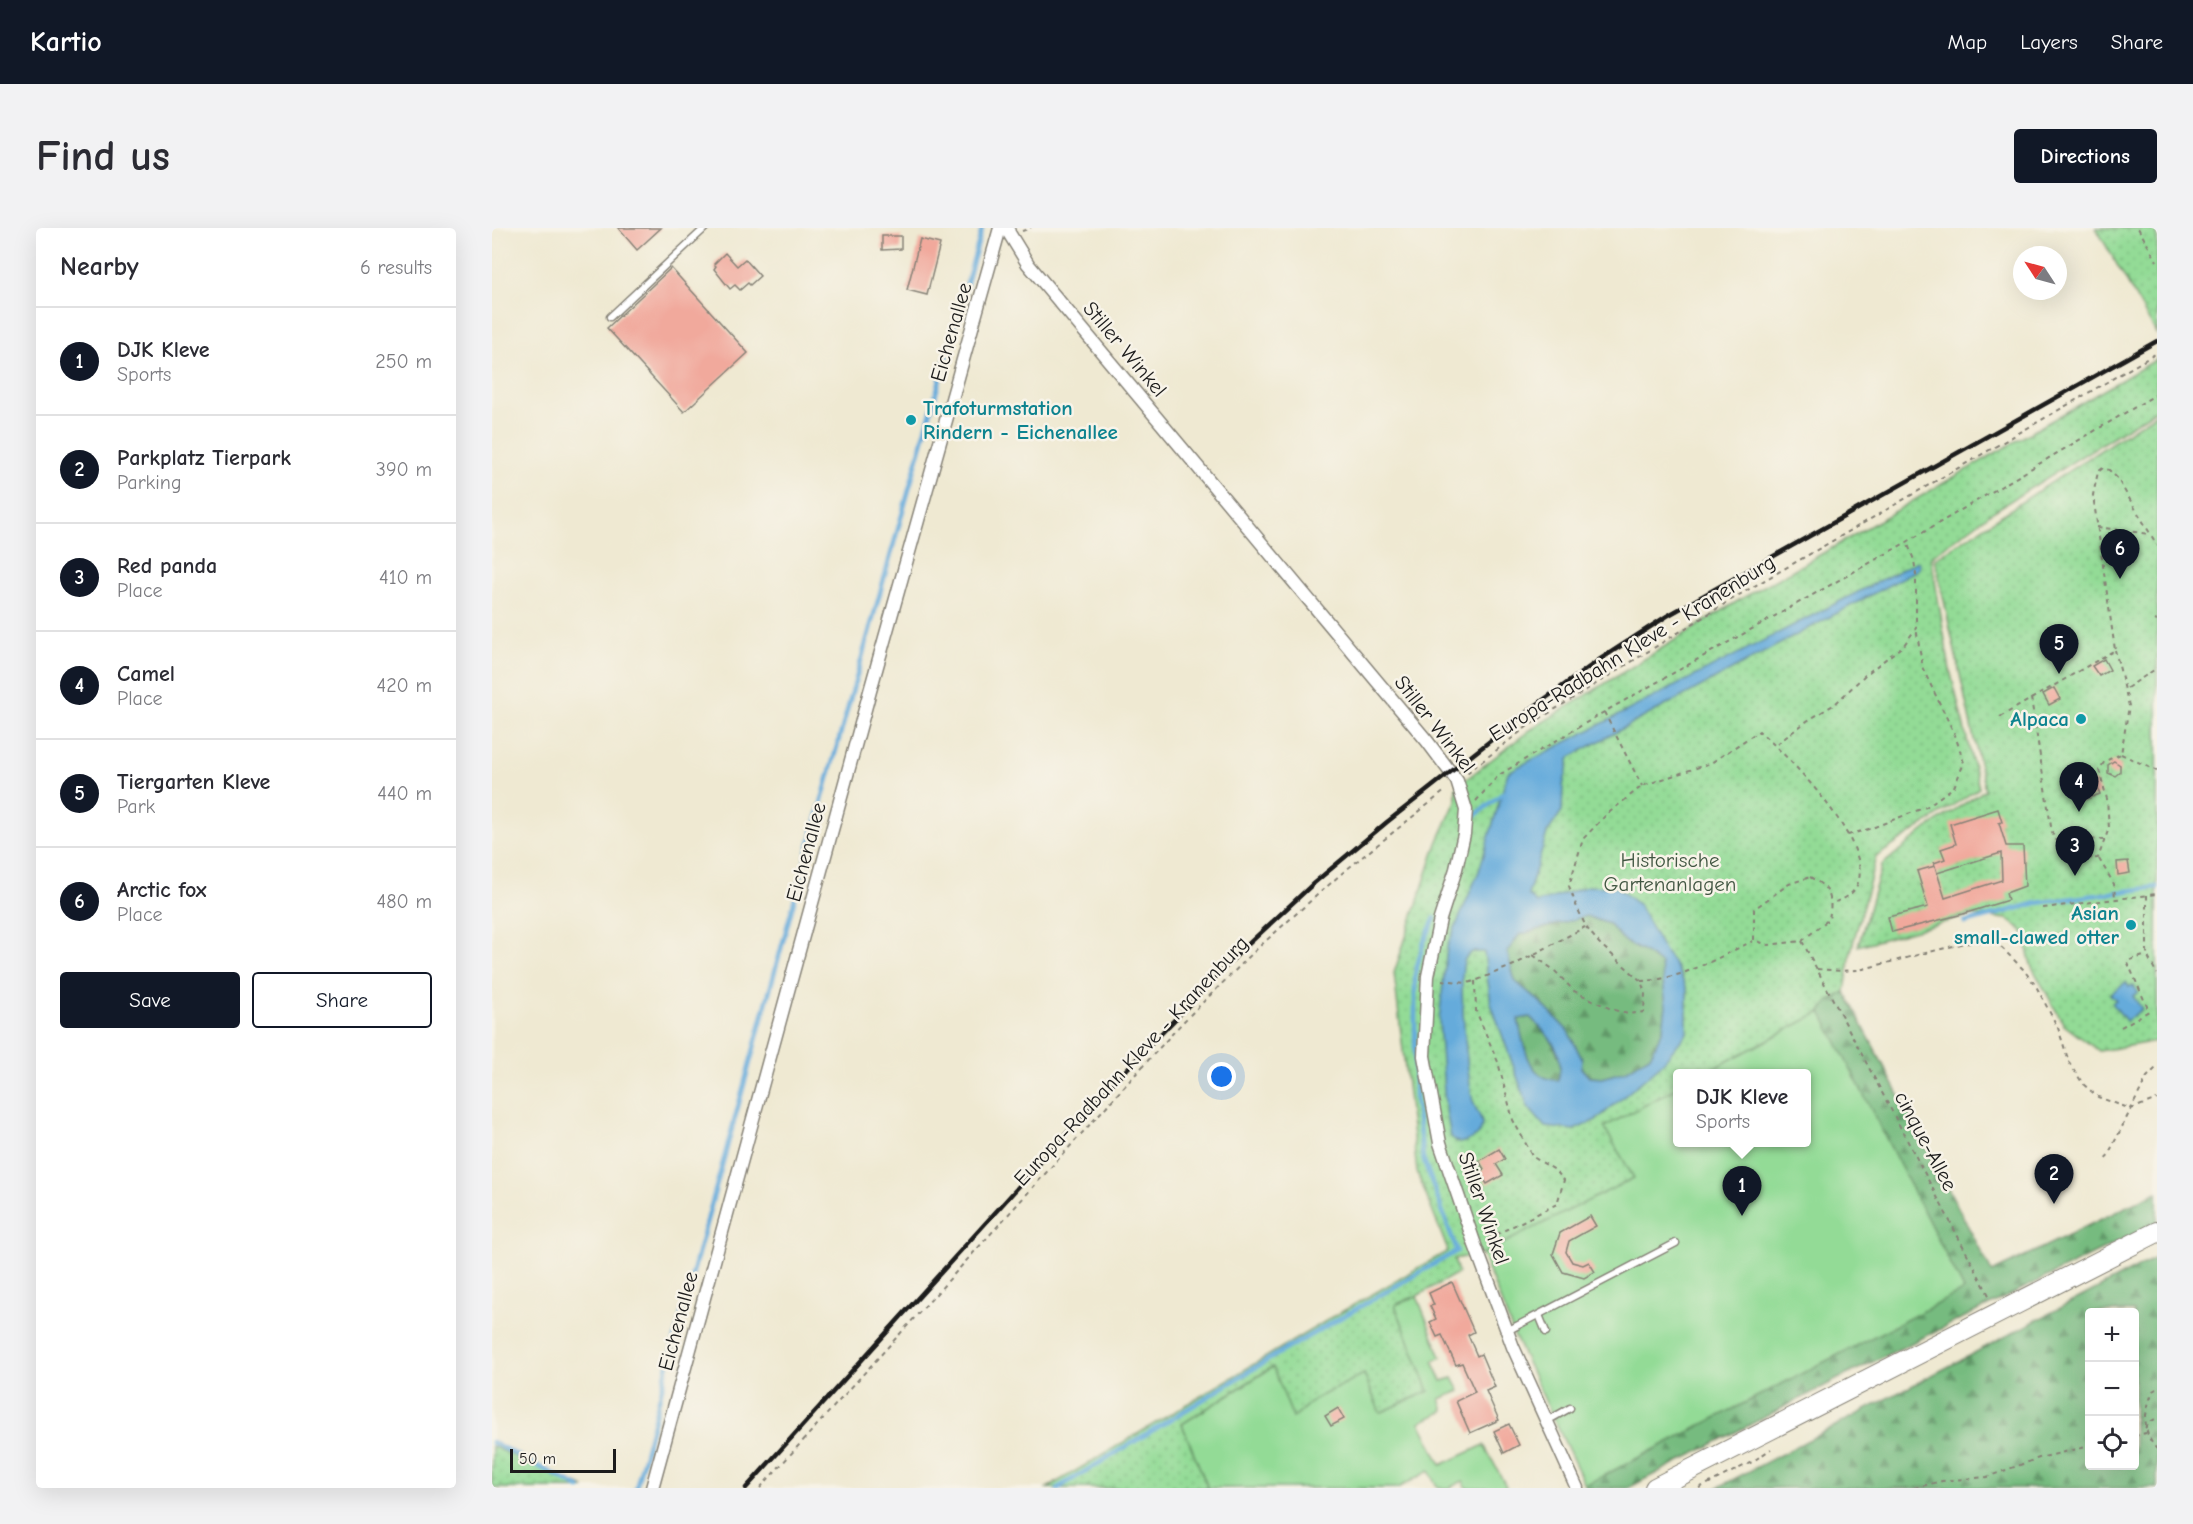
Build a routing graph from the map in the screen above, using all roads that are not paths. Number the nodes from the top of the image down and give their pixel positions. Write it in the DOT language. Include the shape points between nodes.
graph roads {
  1 [pos="705,228"];
  2 [pos="1000,228"];
  3 [pos="1008,228"];
  4 [pos="610,317"];
  5 [pos="2157,1232"];
  6 [pos="1676,1243"];
  7 [pos="1539,1315"];
  8 [pos="1507,1331"];
  9 [pos="1546,1332"];
  10 [pos="1570,1408"];
  11 [pos="1546,1421"];
  12 [pos="652,1488"];
  13 [pos="1577,1488"];
  14 [pos="1655,1488"];
  1 -- 4 [label="lane"];
  2 -- 12 [label="street, Eichenallee"];
  3 -- 8 [label="street, Stiller Winkel" via="1028,264 1457,781 1466,810 1464,834 1428,976 1424,1056 1440,1143"];
  5 -- 14 [label="main road"];
  6 -- 7 [label="lane"];
  7 -- 8 [label="lane"];
  7 -- 9 [label="lane"];
  8 -- 11 [label="street, Stiller Winkel"];
  10 -- 11 [label="lane"];
  11 -- 13 [label="street, Stiller Winkel"];
}
